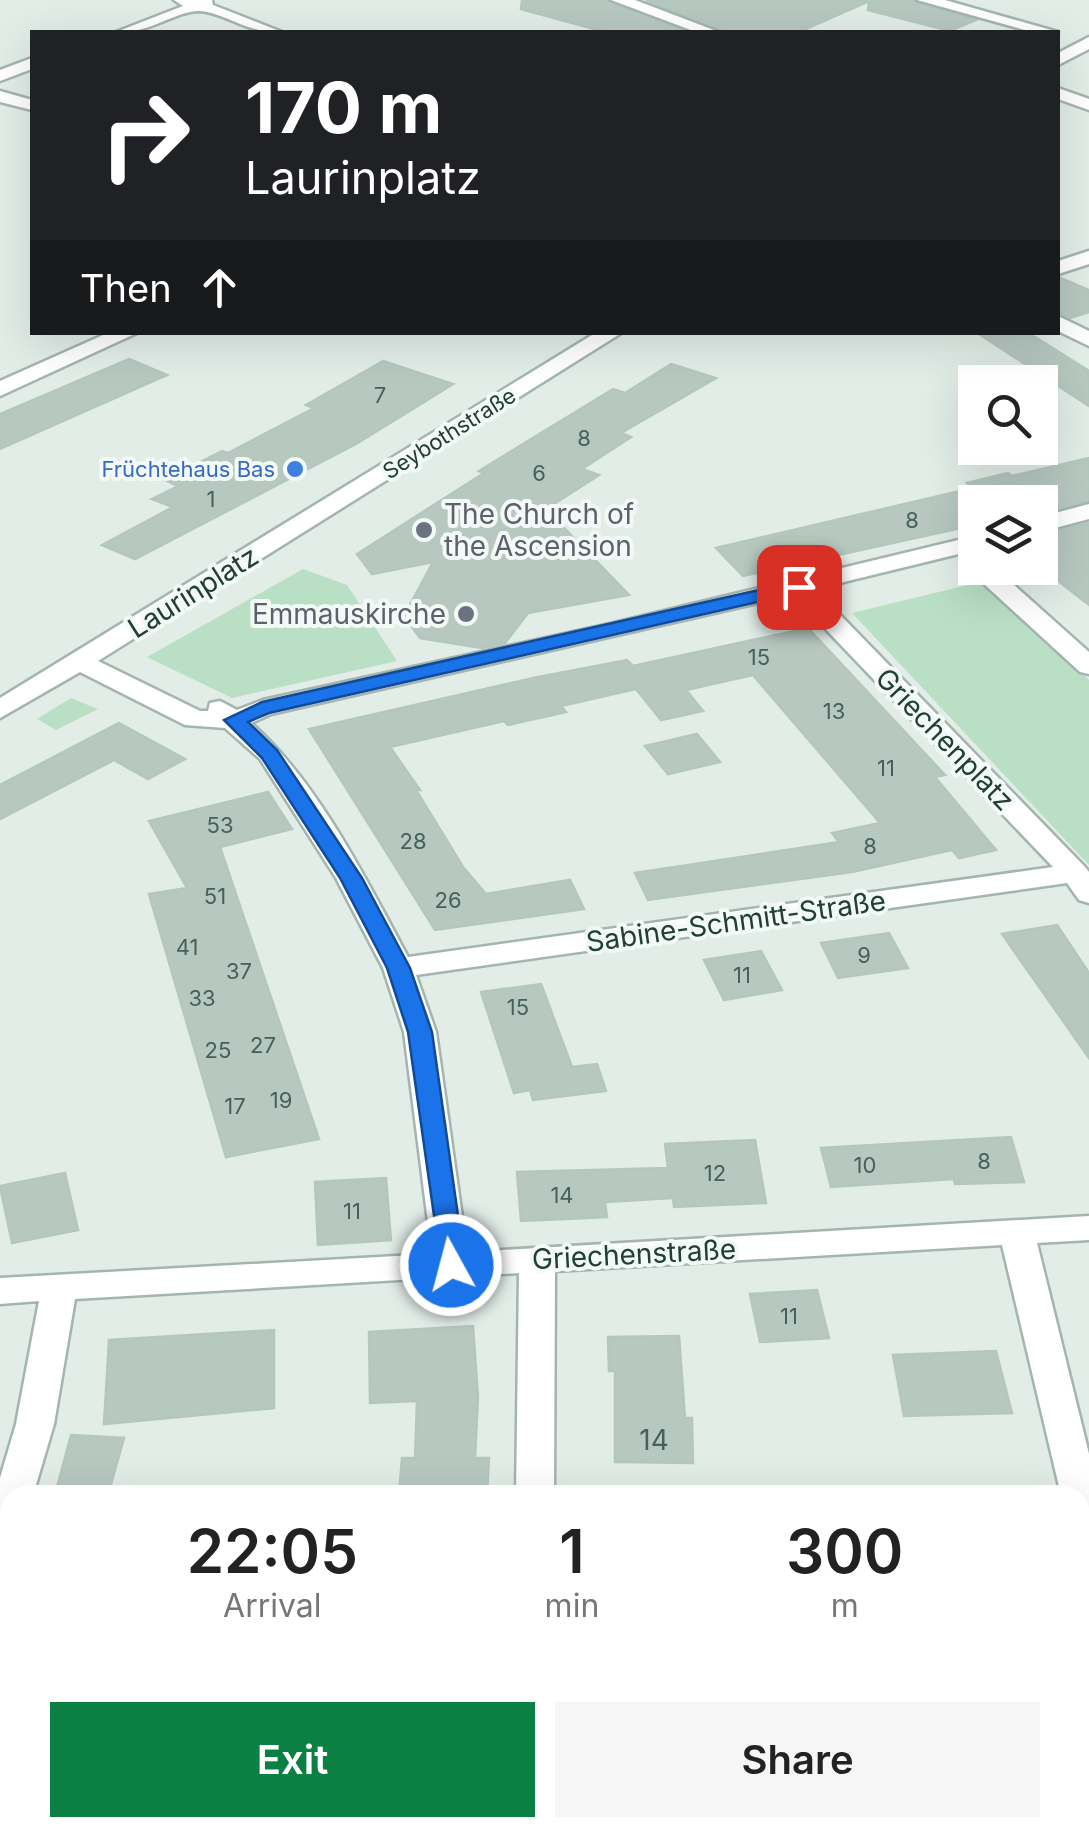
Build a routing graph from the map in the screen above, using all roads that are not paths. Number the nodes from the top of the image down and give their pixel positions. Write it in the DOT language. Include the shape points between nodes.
graph roads {
  1 [pos="619,0"];
  2 [pos="925,0"];
  3 [pos="198,2"];
  4 [pos="129,30"];
  5 [pos="269,30"];
  6 [pos="705,30"];
  7 [pos="1042,30"];
  8 [pos="1060,35"];
  9 [pos="1089,42"];
  10 [pos="1060,59"];
  11 [pos="30,65"];
  12 [pos="0,76"];
  13 [pos="1060,95"];
  14 [pos="0,96"];
  15 [pos="30,104"];
  16 [pos="1089,105"];
  17 [pos="1089,257"];
  18 [pos="1060,267"];
  19 [pos="1060,323"];
  20 [pos="122,335"];
  21 [pos="608,335"];
  22 [pos="1089,340"];
  23 [pos="0,389"];
  24 [pos="1089,512"];
  25 [pos="1058,520"];
  26 [pos="286,535"];
  27 [pos="958,554"];
  28 [pos="1000,585"];
  29 [pos="799,587"];
  30 [pos="91,656"];
  31 [pos="1089,666"];
  32 [pos="0,710"];
  33 [pos="234,720"];
  34 [pos="1082,884"];
  35 [pos="398,968"];
  36 [pos="1089,1228"];
  37 [pos="1016,1230"];
  38 [pos="537,1260"];
  39 [pos="451,1265"];
  40 [pos="58,1289"];
  41 [pos="0,1291"];
  42 [pos="17,1485"];
  43 [pos="535,1485"];
  44 [pos="1077,1485"];
  1 -- 6 [label="street"];
  2 -- 7 [label="street"];
  3 -- 4 [label="street"];
  3 -- 5 [label="street"];
  8 -- 9 [label="street"];
  9 -- 10 [label="street"];
  11 -- 12 [label="street"];
  13 -- 16 [label="street"];
  14 -- 15 [label="street"];
  17 -- 18 [label="street"];
  19 -- 22 [label="street"];
  20 -- 23 [label="street"];
  21 -- 26 [label="street, Seybothstraße"];
  24 -- 25 [label="street"];
  26 -- 30 [label="street, Laurinplatz"];
  27 -- 29 [label="street"];
  28 -- 31 [label="street"];
  29 -- 33 [label="street" via="262,708"];
  29 -- 34 [label="street, Griechenplatz"];
  30 -- 32 [label="street, Laurinplatz"];
  30 -- 33 [label="street" via="195,718"];
  33 -- 35 [label="street" via="270,754 351,878"];
  34 -- 35 [label="street, Sabine-Schmitt-Straße"];
  35 -- 39 [label="street" via="420,1032"];
  36 -- 37 [label="street, Griechenstraße"];
  37 -- 38 [label="street, Griechenstraße"];
  37 -- 44 [label="street"];
  38 -- 39 [label="street, Griechenstraße"];
  38 -- 43 [label="street"];
  39 -- 40 [label="street, Griechenstraße"];
  40 -- 41 [label="street, Griechenstraße"];
  40 -- 42 [label="street" via="35,1424"];
}
